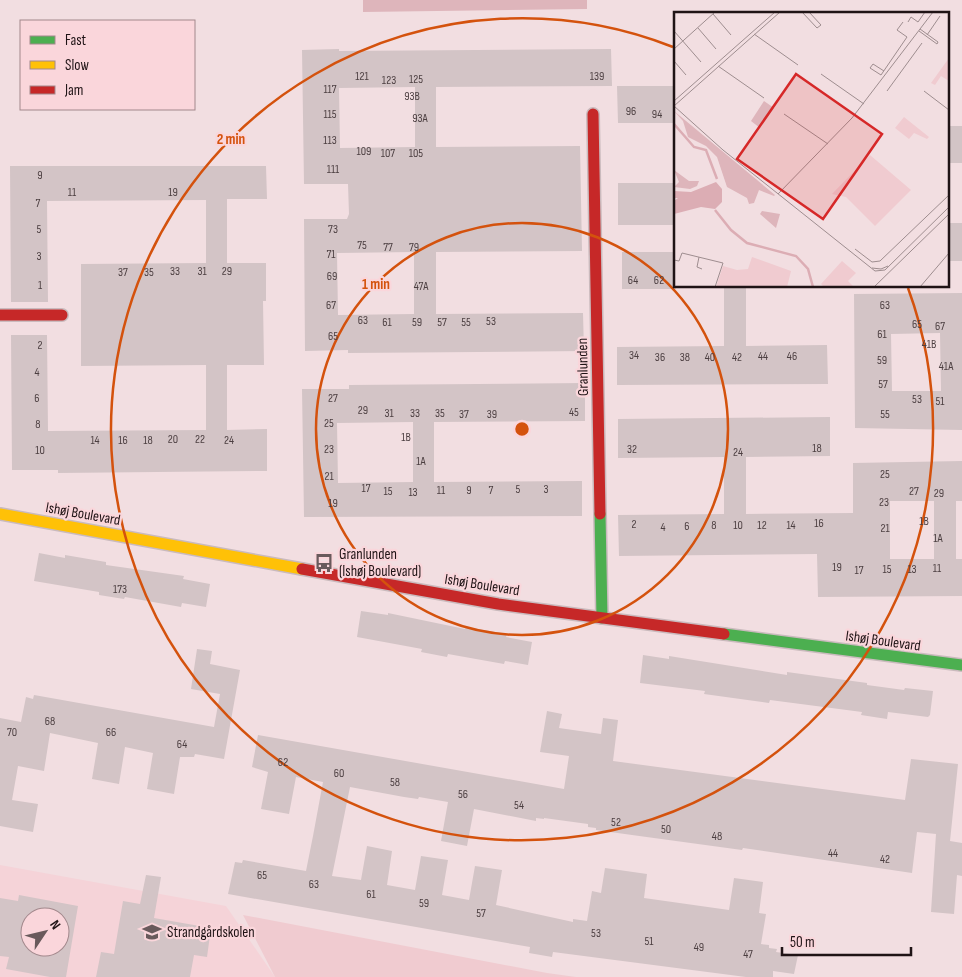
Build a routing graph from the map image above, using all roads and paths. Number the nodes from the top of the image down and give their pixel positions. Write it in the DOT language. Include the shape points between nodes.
graph roads {
  1 [pos="593,114"];
  2 [pos="0,315"];
  3 [pos="62,315"];
  4 [pos="0,514"];
  5 [pos="602,618"];
  6 [pos="962,665"];
  1 -- 5 [label="street, Granlunden"];
  2 -- 3 [label="street"];
  4 -- 5 [label="street, Ishøj Boulevard" via="498,604"];
  5 -- 6 [label="street, Ishøj Boulevard"];
}
